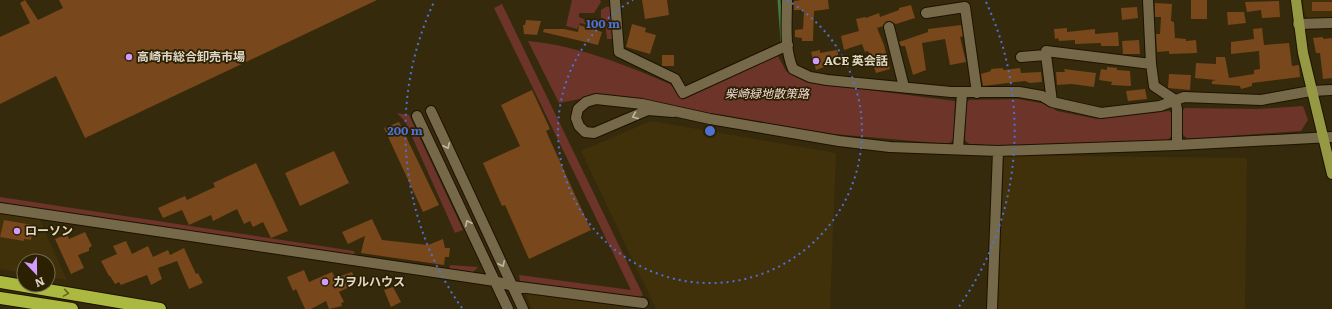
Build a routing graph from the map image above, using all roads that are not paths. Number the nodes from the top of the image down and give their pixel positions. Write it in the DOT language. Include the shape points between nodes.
graph roads {
  1 [pos="615,0"];
  2 [pos="787,0"];
  3 [pos="1148,0"];
  4 [pos="1296,0"];
  5 [pos="926,13"];
  6 [pos="1332,23"];
  7 [pos="1298,24"];
  8 [pos="889,27"];
  9 [pos="788,45"];
  10 [pos="1046,51"];
  11 [pos="1021,57"];
  12 [pos="1151,64"];
  13 [pos="904,87"];
  14 [pos="1332,90"];
  15 [pos="1311,91"];
  16 [pos="962,93"];
  17 [pos="977,93"];
  18 [pos="1175,100"];
  19 [pos="1052,102"];
  20 [pos="431,110"];
  21 [pos="673,112"];
  22 [pos="417,116"];
  23 [pos="1327,137"];
  24 [pos="1177,145"];
  25 [pos="958,150"];
  26 [pos="998,151"];
  27 [pos="1332,174"];
  28 [pos="0,208"];
  29 [pos="495,281"];
  30 [pos="0,282"];
  31 [pos="512,286"];
  32 [pos="0,298"];
  33 [pos="644,303"];
  34 [pos="72,309"];
  35 [pos="160,309"];
  36 [pos="508,309"];
  37 [pos="523,309"];
  38 [pos="992,309"];
  1 -- 9 [label="street" via="619,52 675,79 683,93"];
  2 -- 9 [label="street"];
  3 -- 12 [label="street"];
  4 -- 7 [label="main road"];
  5 -- 17 [label="street" via="965,7"];
  6 -- 7 [label="street"];
  7 -- 15 [label="main road"];
  8 -- 13 [label="street"];
  9 -- 13 [label="street" via="790,62 793,69 800,74 827,80"];
  10 -- 12 [label="street"];
  11 -- 19 [label="street" via="1046,55"];
  12 -- 18 [label="street" via="1154,86"];
  13 -- 16 [label="street"];
  14 -- 15 [label="street"];
  15 -- 18 [label="street" via="1261,100 1193,96"];
  15 -- 23 [label="main road"];
  16 -- 17 [label="street"];
  16 -- 25 [label="street"];
  17 -- 19 [label="street" via="1019,92 1042,96"];
  18 -- 19 [label="street" via="1160,106 1101,113"];
  18 -- 24 [label="street"];
  20 -- 31 [label="street, one-way"];
  21 -- 21 [label="street, one-way" via="648,110 594,133 585,132 576,118 578,108 586,102 596,100 642,104"];
  21 -- 25 [label="street" via="839,141 890,147"];
  29 -- 22 [label="street, one-way"];
  23 -- 24 [label="street"];
  23 -- 27 [label="main road"];
  24 -- 26 [label="street"];
  25 -- 26 [label="street"];
  26 -- 38 [label="street"];
  28 -- 29 [label="street"];
  29 -- 31 [label="street"];
  29 -- 36 [label="street"];
  30 -- 35 [label="highway, one-way"];
  31 -- 33 [label="street"];
  31 -- 37 [label="street"];
  32 -- 34 [label="highway"];
}
